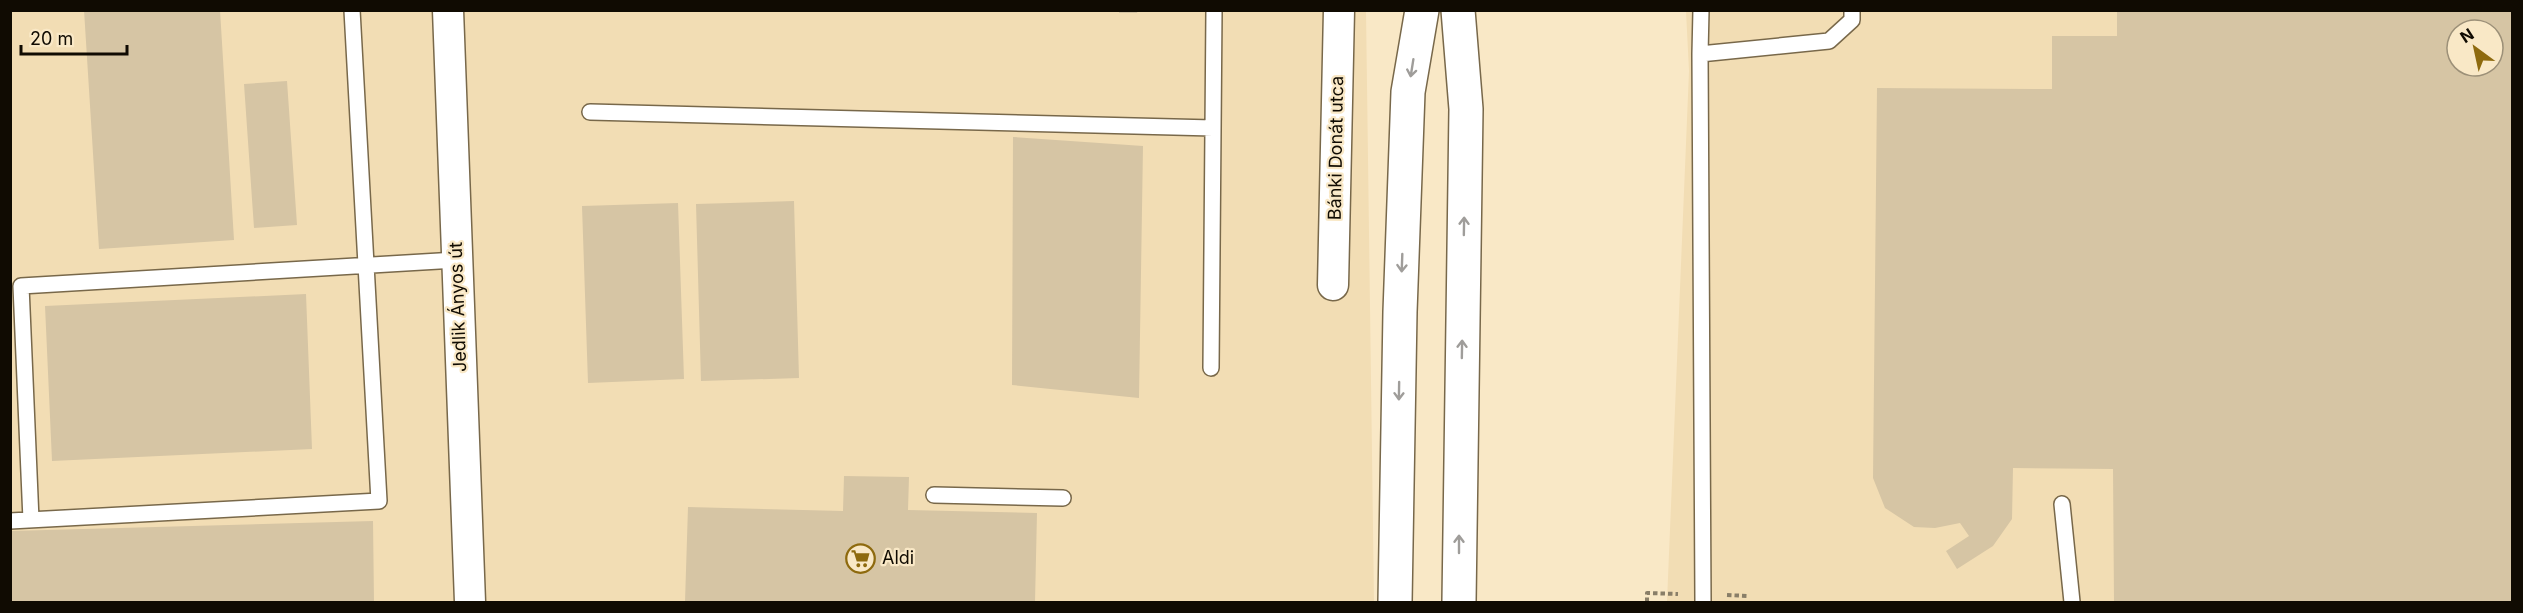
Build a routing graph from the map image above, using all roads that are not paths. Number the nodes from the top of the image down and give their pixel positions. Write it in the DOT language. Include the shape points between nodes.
graph roads {
  1 [pos="352,10"];
  2 [pos="448,10"];
  3 [pos="1214,10"];
  4 [pos="1339,10"];
  5 [pos="1422,10"];
  6 [pos="1458,10"];
  7 [pos="1701,10"];
  8 [pos="1852,10"];
  9 [pos="1700,54"];
  10 [pos="590,112"];
  11 [pos="1213,128"];
  12 [pos="456,260"];
  13 [pos="364,266"];
  14 [pos="1334,285"];
  15 [pos="1211,368"];
  16 [pos="934,495"];
  17 [pos="1063,498"];
  18 [pos="2062,504"];
  19 [pos="31,520"];
  20 [pos="10,521"];
  21 [pos="1388,598"];
  22 [pos="470,603"];
  23 [pos="1459,603"];
  24 [pos="1702,603"];
  25 [pos="2072,603"];
  1 -- 13 [label="lane"];
  2 -- 12 [label="street, Jedlik Ányos út"];
  3 -- 11 [label="lane"];
  4 -- 14 [label="street, Bánki Donát utca"];
  5 -- 21 [label="main road, one-way" via="1408,92 1396,543"];
  23 -- 6 [label="main road, one-way" via="1466,109"];
  7 -- 9 [label="lane"];
  8 -- 9 [label="lane" via="1852,20 1829,41"];
  9 -- 24 [label="lane"];
  10 -- 11 [label="lane"];
  11 -- 15 [label="lane"];
  12 -- 13 [label="lane"];
  12 -- 22 [label="street, Jedlik Ányos út"];
  13 -- 19 [label="lane" via="21,286"];
  13 -- 19 [label="lane" via="379,501"];
  16 -- 17 [label="lane"];
  18 -- 25 [label="lane"];
  19 -- 20 [label="lane"];
}
